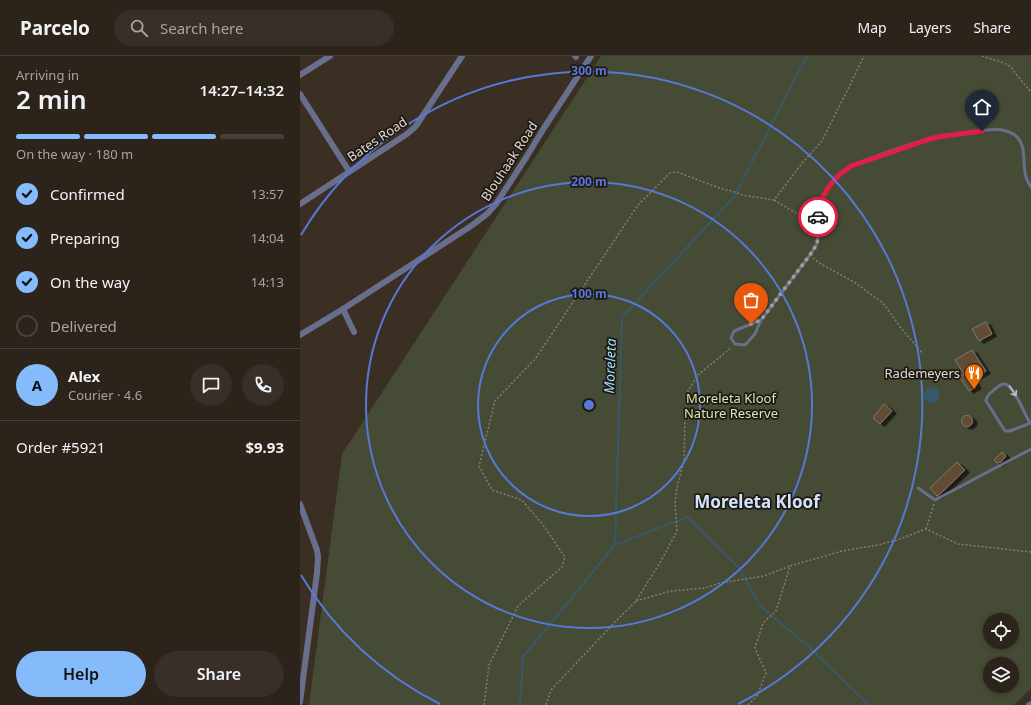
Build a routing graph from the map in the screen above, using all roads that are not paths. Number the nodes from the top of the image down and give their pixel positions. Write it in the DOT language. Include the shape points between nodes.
graph roads {
  1 [pos="330,56"];
  2 [pos="462,56"];
  3 [pos="591,56"];
  4 [pos="300,75"];
  5 [pos="300,94"];
  6 [pos="349,171"];
  7 [pos="1031,187"];
  8 [pos="300,204"];
  9 [pos="343,309"];
  10 [pos="761,320"];
  11 [pos="354,332"];
  12 [pos="300,335"];
  13 [pos="1030,423"];
  14 [pos="1031,449"];
  15 [pos="918,488"];
  16 [pos="300,504"];
  17 [pos="302,675"];
  18 [pos="300,702"];
  1 -- 4 [label="street"];
  2 -- 6 [label="street, Bates Road" via="416,126"];
  3 -- 9 [label="street, Blouhaak Road" via="496,204 487,214"];
  5 -- 6 [label="street"];
  6 -- 8 [label="street, Bates Road"];
  7 -- 10 [label="lane" via="1026,178 1021,144 1012,133 1004,130 937,137 851,166 835,178 824,194 818,212 817,244"];
  9 -- 11 [label="street"];
  9 -- 12 [label="street, Blouhaak Road"];
  10 -- 10 [label="lane" via="734,331 731,338 734,344 745,345 755,334"];
  13 -- 13 [label="lane, one-way" via="1005,431 986,398 1000,384 1007,384"];
  14 -- 15 [label="lane" via="935,500"];
  16 -- 17 [label="street" via="318,558"];
  17 -- 18 [label="street"];
}
